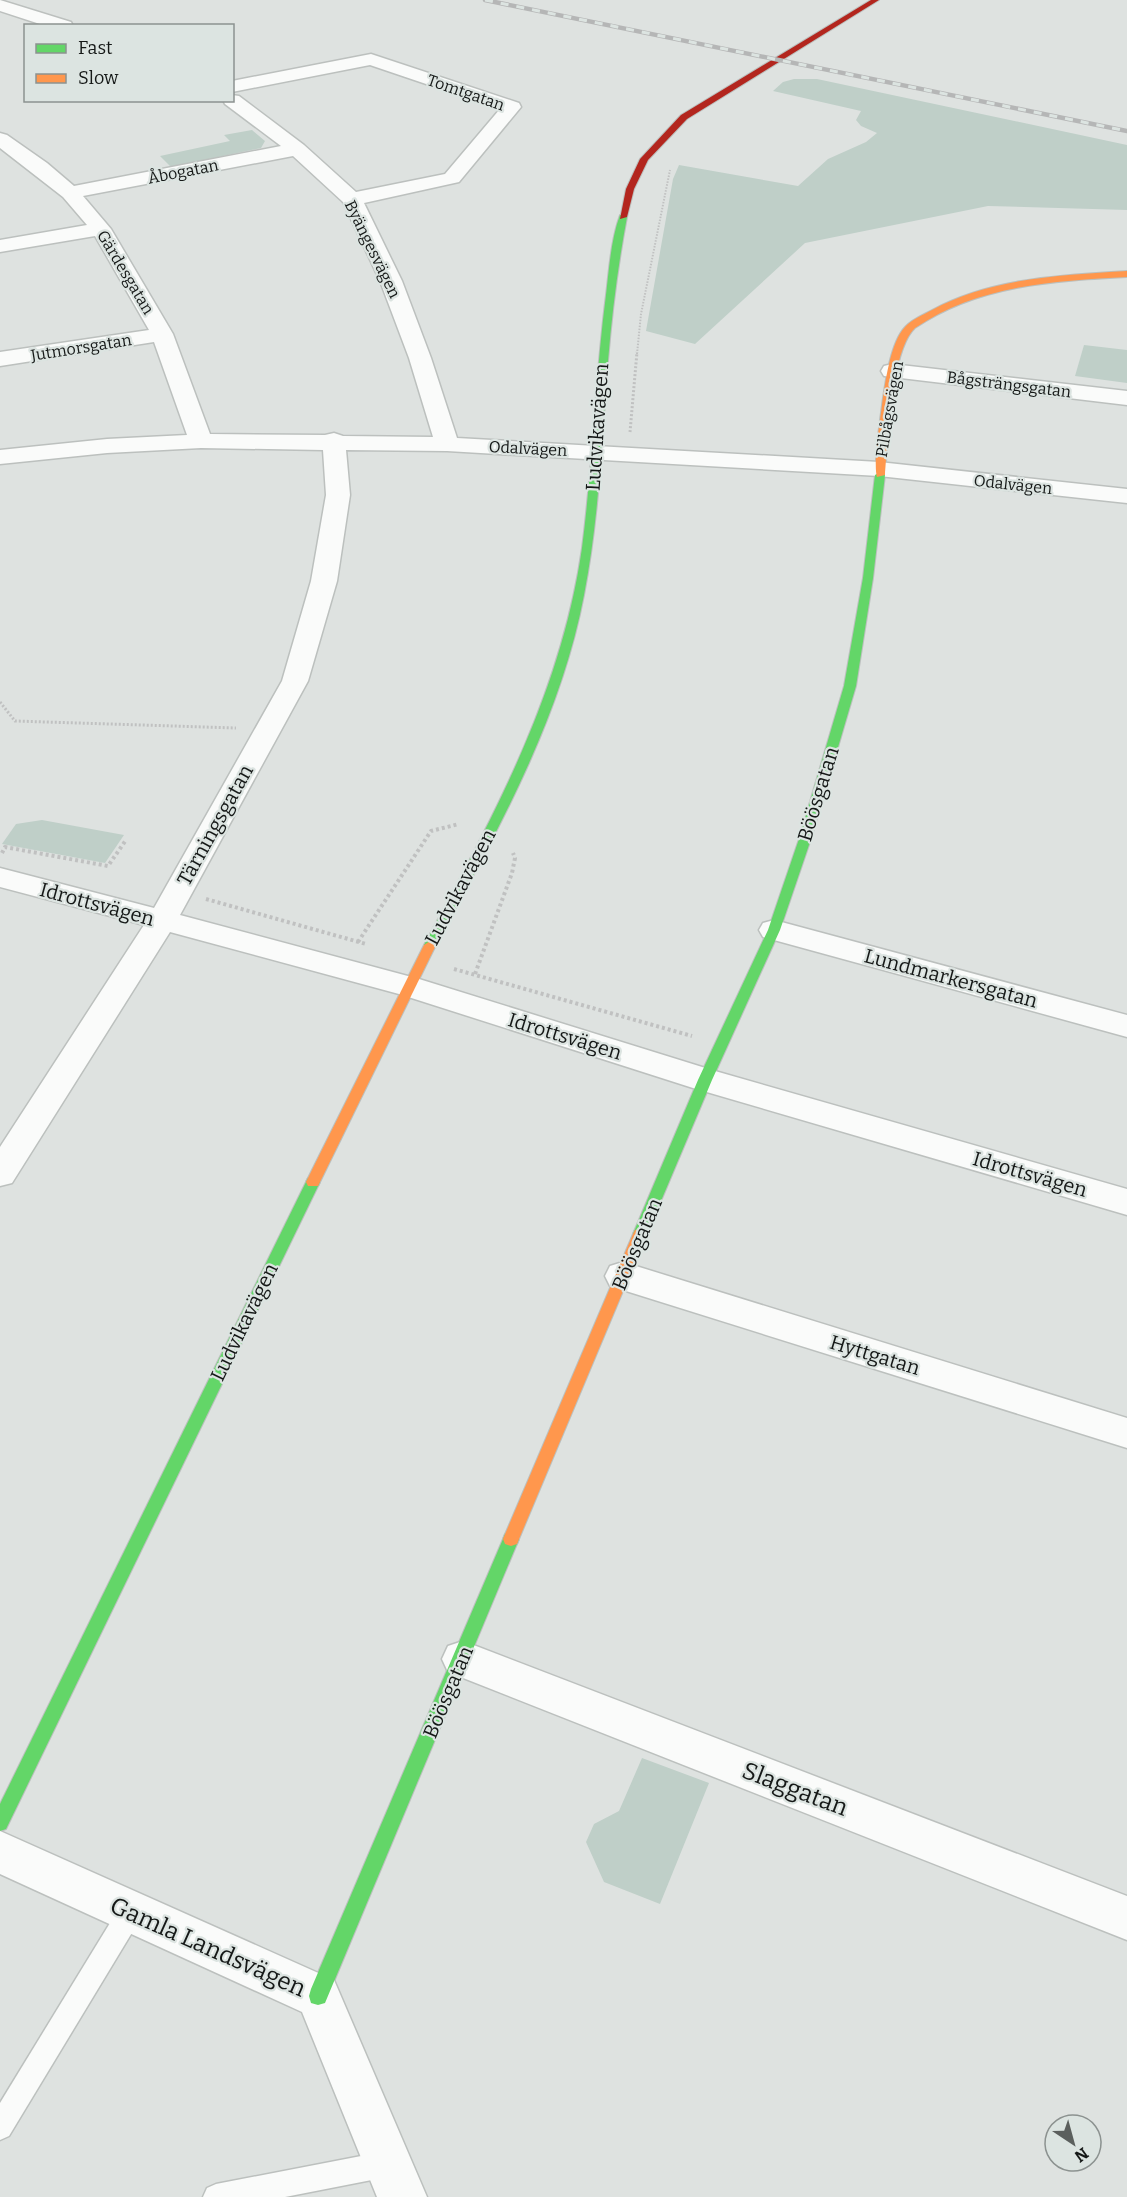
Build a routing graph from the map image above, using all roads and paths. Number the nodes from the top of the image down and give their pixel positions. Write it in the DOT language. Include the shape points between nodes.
graph roads {
  1 [pos="876,0"];
  2 [pos="0,5"];
  3 [pos="59,24"];
  4 [pos="234,87"];
  5 [pos="234,102"];
  6 [pos="0,139"];
  7 [pos="297,149"];
  8 [pos="671,166"];
  9 [pos="70,193"];
  10 [pos="352,199"];
  11 [pos="101,229"];
  12 [pos="0,246"];
  13 [pos="1127,274"];
  14 [pos="162,334"];
  15 [pos="0,359"];
  16 [pos="892,371"];
  17 [pos="1127,398"];
  18 [pos="334,440"];
  19 [pos="201,441"];
  20 [pos="447,444"];
  21 [pos="597,452"];
  22 [pos="628,454"];
  23 [pos="0,457"];
  24 [pos="879,469"];
  25 [pos="1127,496"];
  26 [pos="0,702"];
  27 [pos="268,728"];
  28 [pos="498,814"];
  29 [pos="126,840"];
  30 [pos="0,858"];
  31 [pos="0,877"];
  32 [pos="179,891"];
  33 [pos="162,921"];
  34 [pos="774,930"];
  35 [pos="358,942"];
  36 [pos="376,947"];
  37 [pos="454,969"];
  38 [pos="475,974"];
  39 [pos="408,986"];
  40 [pos="1127,1026"];
  41 [pos="722,1044"];
  42 [pos="705,1080"];
  43 [pos="0,1174"];
  44 [pos="1127,1202"];
  45 [pos="623,1276"];
  46 [pos="1127,1433"];
  47 [pos="463,1659"];
  48 [pos="0,1823"];
  49 [pos="0,1852"];
  50 [pos="130,1913"];
  51 [pos="1127,1918"];
  52 [pos="318,1996"];
  53 [pos="0,2127"];
  54 [pos="394,2181"];
  55 [pos="216,2197"];
  1 -- 21 [label="street, Ludvikavägen" via="684,117 640,165 624,213 604,318"];
  2 -- 3 [label="street"];
  4 -- 10 [label="street, Tomtgatan" via="371,59 512,107 452,178"];
  5 -- 7 [label="street, Byängesvägen"];
  6 -- 9 [label="street, Gärdesgatan"];
  7 -- 9 [label="street, Åbogatan"];
  7 -- 10 [label="street, Byängesvägen"];
  8 -- 22 [label="path" via="640,314"];
  9 -- 11 [label="street, Gärdesgatan"];
  10 -- 20 [label="street, Byängesvägen" via="391,281"];
  11 -- 12 [label="street"];
  11 -- 14 [label="street, Gärdesgatan"];
  13 -- 16 [label="street, Pilbågsvägen" via="1049,278 989,290 937,310 907,329"];
  14 -- 15 [label="street, Jutmorsgatan"];
  14 -- 19 [label="street, Gärdesgatan"];
  16 -- 17 [label="street, Bågsträngsgatan"];
  16 -- 24 [label="street, Pilbågsvägen"];
  18 -- 19 [label="street, Odalvägen"];
  18 -- 20 [label="street, Odalvägen"];
  18 -- 27 [label="street, Tärningsgatan" via="338,495 324,581 295,681"];
  19 -- 23 [label="street, Odalvägen"];
  20 -- 21 [label="street, Odalvägen"];
  21 -- 22 [label="street, Odalvägen"];
  21 -- 28 [label="street, Ludvikavägen" via="582,596 550,702"];
  22 -- 24 [label="street, Odalvägen"];
  24 -- 25 [label="street, Odalvägen"];
  24 -- 34 [label="street, Böösgatan" via="868,578 850,686"];
  26 -- 27 [label="path" via="15,722"];
  27 -- 32 [label="street, Tärningsgatan"];
  28 -- 35 [label="path" via="431,831"];
  28 -- 38 [label="path" via="515,858"];
  28 -- 39 [label="street, Ludvikavägen"];
  29 -- 30 [label="path" via="108,866 5,847"];
  31 -- 33 [label="street, Idrottsvägen"];
  32 -- 33 [label="street, Tärningsgatan"];
  32 -- 35 [label="path"];
  33 -- 39 [label="street, Idrottsvägen"];
  33 -- 43 [label="street, Tärningsgatan"];
  34 -- 40 [label="street, Lundmarkersgatan"];
  34 -- 41 [label="street, Böösgatan"];
  35 -- 36 [label="path"];
  37 -- 38 [label="path"];
  38 -- 41 [label="path"];
  39 -- 42 [label="street, Idrottsvägen"];
  39 -- 48 [label="street, Ludvikavägen"];
  41 -- 42 [label="street, Böösgatan"];
  42 -- 44 [label="street, Idrottsvägen"];
  42 -- 45 [label="street, Böösgatan"];
  45 -- 46 [label="street, Hyttgatan"];
  45 -- 47 [label="street, Böösgatan"];
  47 -- 51 [label="street, Slaggatan"];
  47 -- 52 [label="street, Böösgatan"];
  49 -- 50 [label="street, Gamla Landsvägen"];
  50 -- 52 [label="street, Gamla Landsvägen"];
  50 -- 53 [label="lane"];
  52 -- 54 [label="street, Gamla Landsvägen"];
  54 -- 55 [label="lane"];
}
